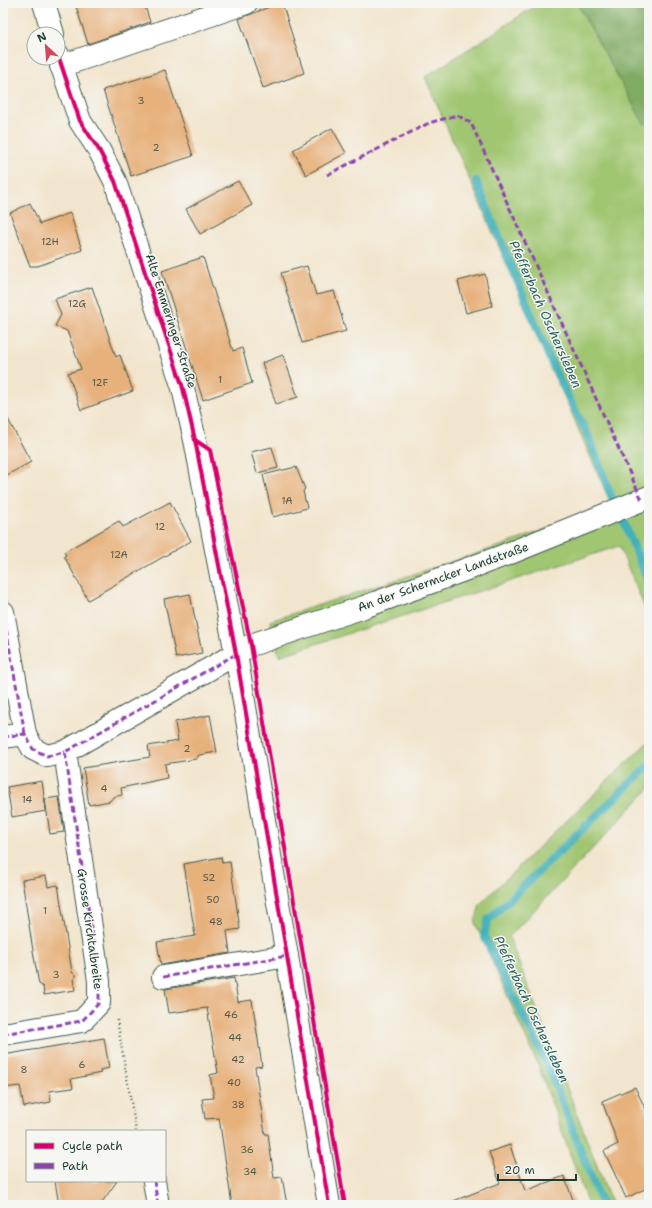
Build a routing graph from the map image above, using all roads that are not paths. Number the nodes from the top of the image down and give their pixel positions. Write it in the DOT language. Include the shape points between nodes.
graph roads {
  1 [pos="44,3"];
  2 [pos="246,3"];
  3 [pos="50,26"];
  4 [pos="66,58"];
  5 [pos="62,66"];
  6 [pos="649,497"];
  7 [pos="3,612"];
  8 [pos="236,654"];
  9 [pos="25,734"];
  10 [pos="3,737"];
  11 [pos="65,752"];
  12 [pos="287,956"];
  13 [pos="163,977"];
  14 [pos="3,1034"];
  15 [pos="154,1182"];
  16 [pos="158,1205"];
  17 [pos="329,1205"];
  1 -- 3 [label="street"];
  2 -- 4 [label="street"];
  5 -- 8 [label="street, Alte Emmeringer Straße" via="80,121 115,181 183,388"];
  6 -- 8 [label="street, An der Schermcker Landstraße" via="505,555 364,607 264,640"];
  7 -- 9 [label="street"];
  8 -- 11 [label="street"];
  8 -- 12 [label="street, Alte Emmeringer Straße"];
  9 -- 10 [label="street"];
  9 -- 11 [label="street" via="33,749 47,756"];
  11 -- 14 [label="street, Grosse Kirchtalbreite" via="99,981 99,1003 82,1021"];
  12 -- 13 [label="street"];
  12 -- 17 [label="street, Alte Emmeringer Straße"];
  15 -- 16 [label="street"];
}
